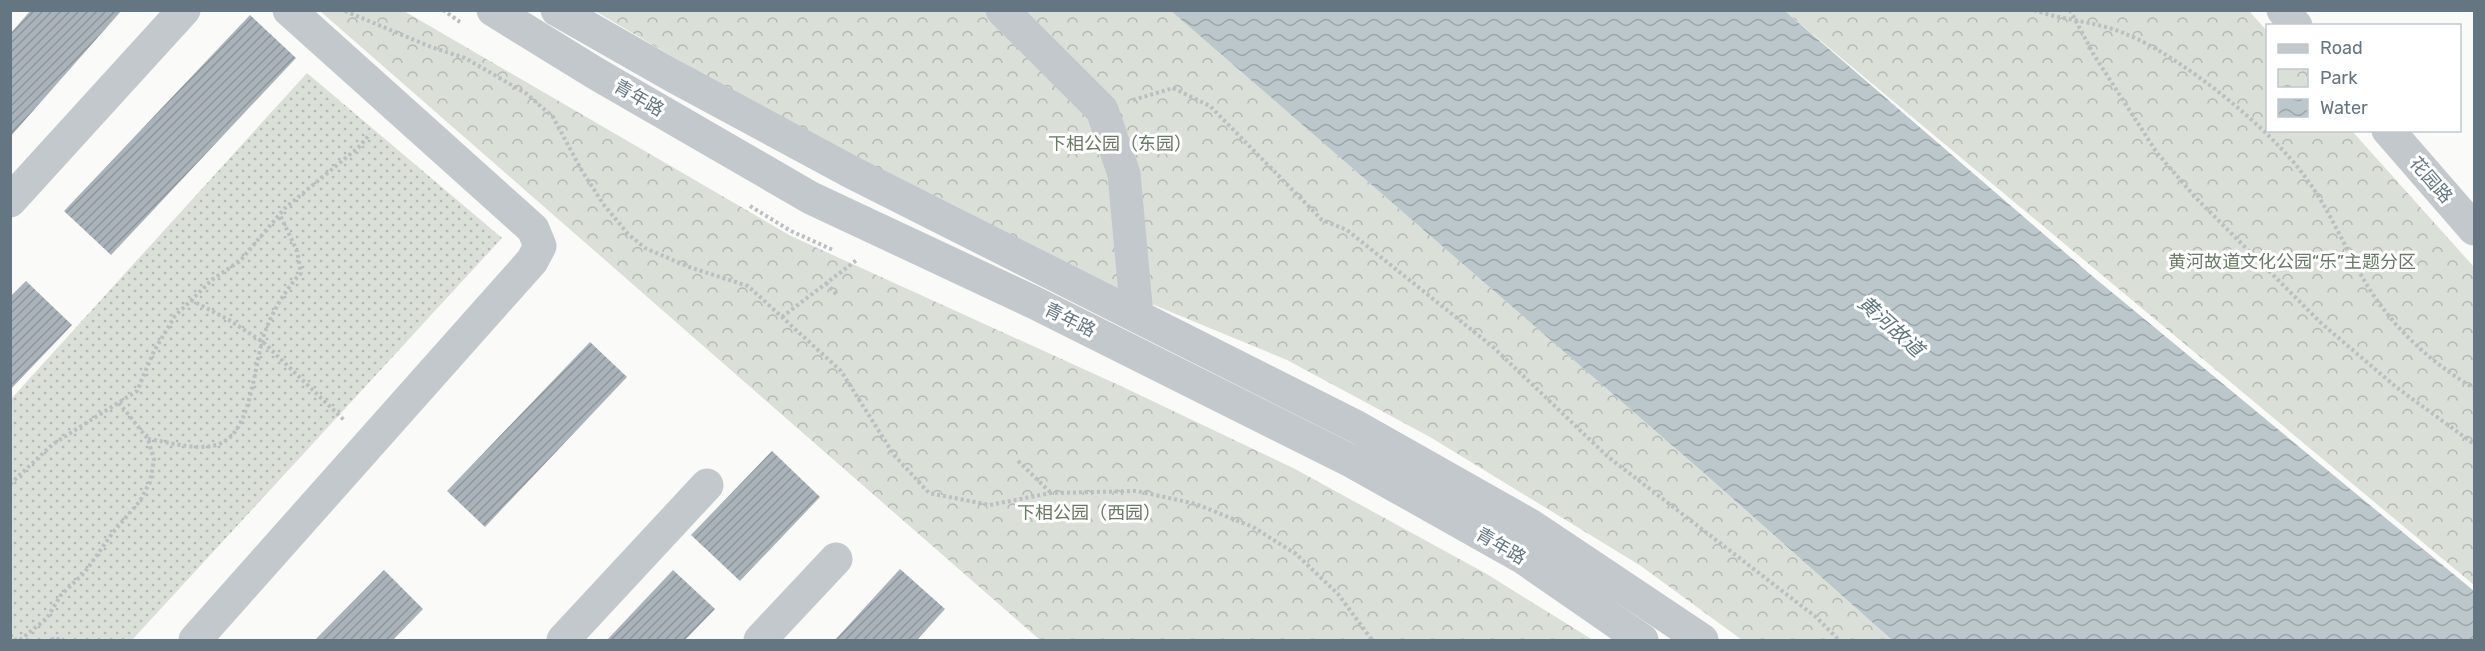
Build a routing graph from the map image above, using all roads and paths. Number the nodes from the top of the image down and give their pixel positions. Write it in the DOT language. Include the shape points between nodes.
graph roads {
  1 [pos="184,10"];
  2 [pos="289,10"];
  3 [pos="344,10"];
  4 [pos="493,10"];
  5 [pos="557,10"];
  6 [pos="1002,10"];
  7 [pos="2034,10"];
  8 [pos="2070,10"];
  9 [pos="2283,10"];
  10 [pos="2075,19"];
  11 [pos="2294,24"];
  12 [pos="1102,110"];
  13 [pos="2390,132"];
  14 [pos="370,134"];
  15 [pos="10,201"];
  16 [pos="280,214"];
  17 [pos="874,227"];
  18 [pos="2475,229"];
  19 [pos="826,284"];
  20 [pos="837,295"];
  21 [pos="191,300"];
  22 [pos="1137,316"];
  23 [pos="782,317"];
  24 [pos="263,342"];
  25 [pos="2475,388"];
  26 [pos="119,403"];
  27 [pos="148,439"];
  28 [pos="370,444"];
  29 [pos="2475,444"];
  30 [pos="1018,461"];
  31 [pos="10,484"];
  32 [pos="706,485"];
  33 [pos="1051,493"];
  34 [pos="836,559"];
  35 [pos="10,635"];
  36 [pos="18,640"];
  37 [pos="52,640"];
  38 [pos="59,640"];
  39 [pos="195,640"];
  40 [pos="563,640"];
  41 [pos="760,640"];
  42 [pos="1372,640"];
  43 [pos="1642,640"];
  44 [pos="1702,640"];
  45 [pos="1839,640"];
  1 -- 15 [label="street"];
  2 -- 28 [label="street" via="533,230 540,246 532,261"];
  3 -- 23 [label="path" via="465,58 527,94 553,117 582,171 628,234 645,248 748,286"];
  4 -- 17 [label="street, 青年路" via="801,192"];
  5 -- 22 [label="street, 青年路" via="850,172"];
  6 -- 12 [label="street"];
  7 -- 10 [label="path"];
  8 -- 10 [label="path"];
  9 -- 11 [label="street"];
  10 -- 25 [label="path" via="2128,34 2165,55 2208,84 2275,142 2325,206 2385,311 2434,360"];
  10 -- 29 [label="path" via="2157,153 2196,198 2320,323 2396,387"];
  12 -- 22 [label="street" via="1124,174"];
  12 -- 45 [label="path" via="1173,88 1210,106 1322,220 1347,230 1493,347 1606,456 1816,617"];
  13 -- 18 [label="street, 花园路"];
  14 -- 16 [label="path"];
  16 -- 21 [label="path" via="240,261"];
  16 -- 24 [label="path" via="297,251 301,273 289,286 266,328"];
  17 -- 19 [label="path" via="857,260"];
  17 -- 43 [label="street, 青年路" via="1353,462 1522,557"];
  19 -- 20 [label="path"];
  19 -- 23 [label="path"];
  21 -- 24 [label="path"];
  21 -- 26 [label="path" via="154,351 137,391"];
  22 -- 44 [label="street, 青年路" via="1357,427 1530,525"];
  23 -- 33 [label="path" via="841,371 894,455 929,493 990,505"];
  24 -- 27 [label="path" via="248,402 237,427 225,441 208,447"];
  24 -- 28 [label="path"];
  26 -- 27 [label="path"];
  26 -- 31 [label="path" via="52,444"];
  27 -- 36 [label="path" via="154,460 150,482 140,501 85,572 61,595 47,618"];
  28 -- 39 [label="street"];
  30 -- 33 [label="path"];
  32 -- 40 [label="street"];
  33 -- 42 [label="path" via="1137,491 1196,504 1253,527 1296,554 1338,594"];
  34 -- 41 [label="street"];
  35 -- 36 [label="path"];
  37 -- 38 [label="path"];
}
